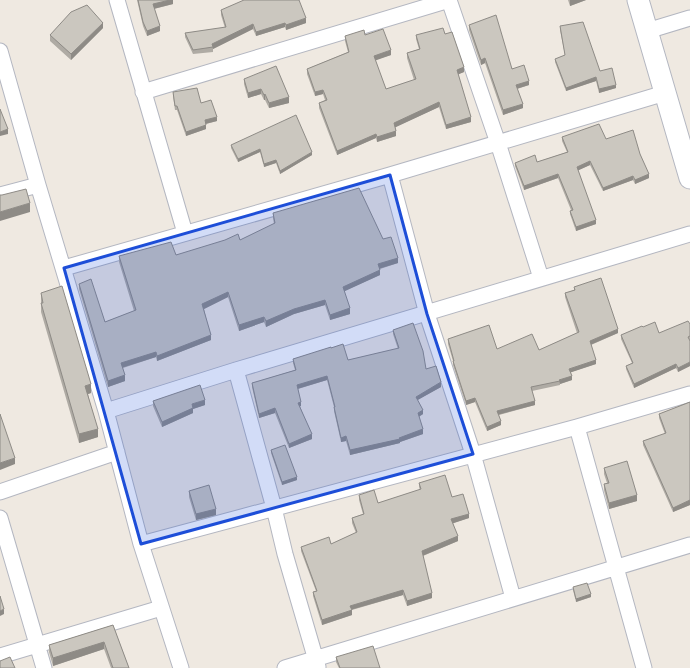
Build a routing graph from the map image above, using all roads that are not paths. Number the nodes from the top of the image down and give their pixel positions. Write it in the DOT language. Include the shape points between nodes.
graph roads {
  1 [pos="117,0"];
  2 [pos="449,0"];
  3 [pos="638,0"];
  4 [pos="690,18"];
  5 [pos="647,31"];
  6 [pos="0,51"];
  7 [pos="143,92"];
  8 [pos="665,93"];
  9 [pos="498,143"];
  10 [pos="390,175"];
  11 [pos="690,178"];
  12 [pos="38,185"];
  13 [pos="0,195"];
  14 [pos="185,233"];
  15 [pos="690,234"];
  16 [pos="64,268"];
  17 [pos="541,278"];
  18 [pos="427,314"];
  19 [pos="236,370"];
  20 [pos="690,394"];
  21 [pos="106,412"];
  22 [pos="577,427"];
  23 [pos="117,452"];
  24 [pos="473,454"];
  25 [pos="0,492"];
  26 [pos="274,508"];
  27 [pos="0,518"];
  28 [pos="141,544"];
  29 [pos="690,545"];
  30 [pos="616,567"];
  31 [pos="513,598"];
  32 [pos="161,608"];
  33 [pos="37,646"];
  34 [pos="0,656"];
  35 [pos="317,663"];
  36 [pos="44,668"];
  37 [pos="181,668"];
  38 [pos="285,668"];
  39 [pos="644,668"];
  1 -- 7 [label="street"];
  2 -- 7 [label="street"];
  2 -- 9 [label="street"];
  3 -- 5 [label="street"];
  4 -- 5 [label="street"];
  5 -- 8 [label="street"];
  6 -- 12 [label="street"];
  7 -- 14 [label="street"];
  8 -- 9 [label="street"];
  8 -- 11 [label="street"];
  9 -- 10 [label="street"];
  9 -- 17 [label="street"];
  10 -- 14 [label="street"];
  10 -- 18 [label="street"];
  12 -- 13 [label="street"];
  12 -- 16 [label="street"];
  14 -- 16 [label="street"];
  15 -- 17 [label="street"];
  16 -- 21 [label="street"];
  17 -- 18 [label="street"];
  18 -- 19 [label="street"];
  18 -- 24 [label="street"];
  19 -- 21 [label="street"];
  19 -- 26 [label="street"];
  20 -- 22 [label="street"];
  21 -- 23 [label="street"];
  22 -- 24 [label="street"];
  22 -- 30 [label="street"];
  23 -- 25 [label="street"];
  23 -- 28 [label="street"];
  24 -- 26 [label="street"];
  24 -- 31 [label="street"];
  26 -- 28 [label="street"];
  26 -- 35 [label="street"];
  27 -- 33 [label="street"];
  28 -- 32 [label="street"];
  29 -- 30 [label="street"];
  30 -- 31 [label="street"];
  30 -- 39 [label="street"];
  31 -- 35 [label="street"];
  32 -- 33 [label="street"];
  32 -- 37 [label="street"];
  33 -- 34 [label="street"];
  33 -- 36 [label="street"];
  35 -- 38 [label="street"];
}
